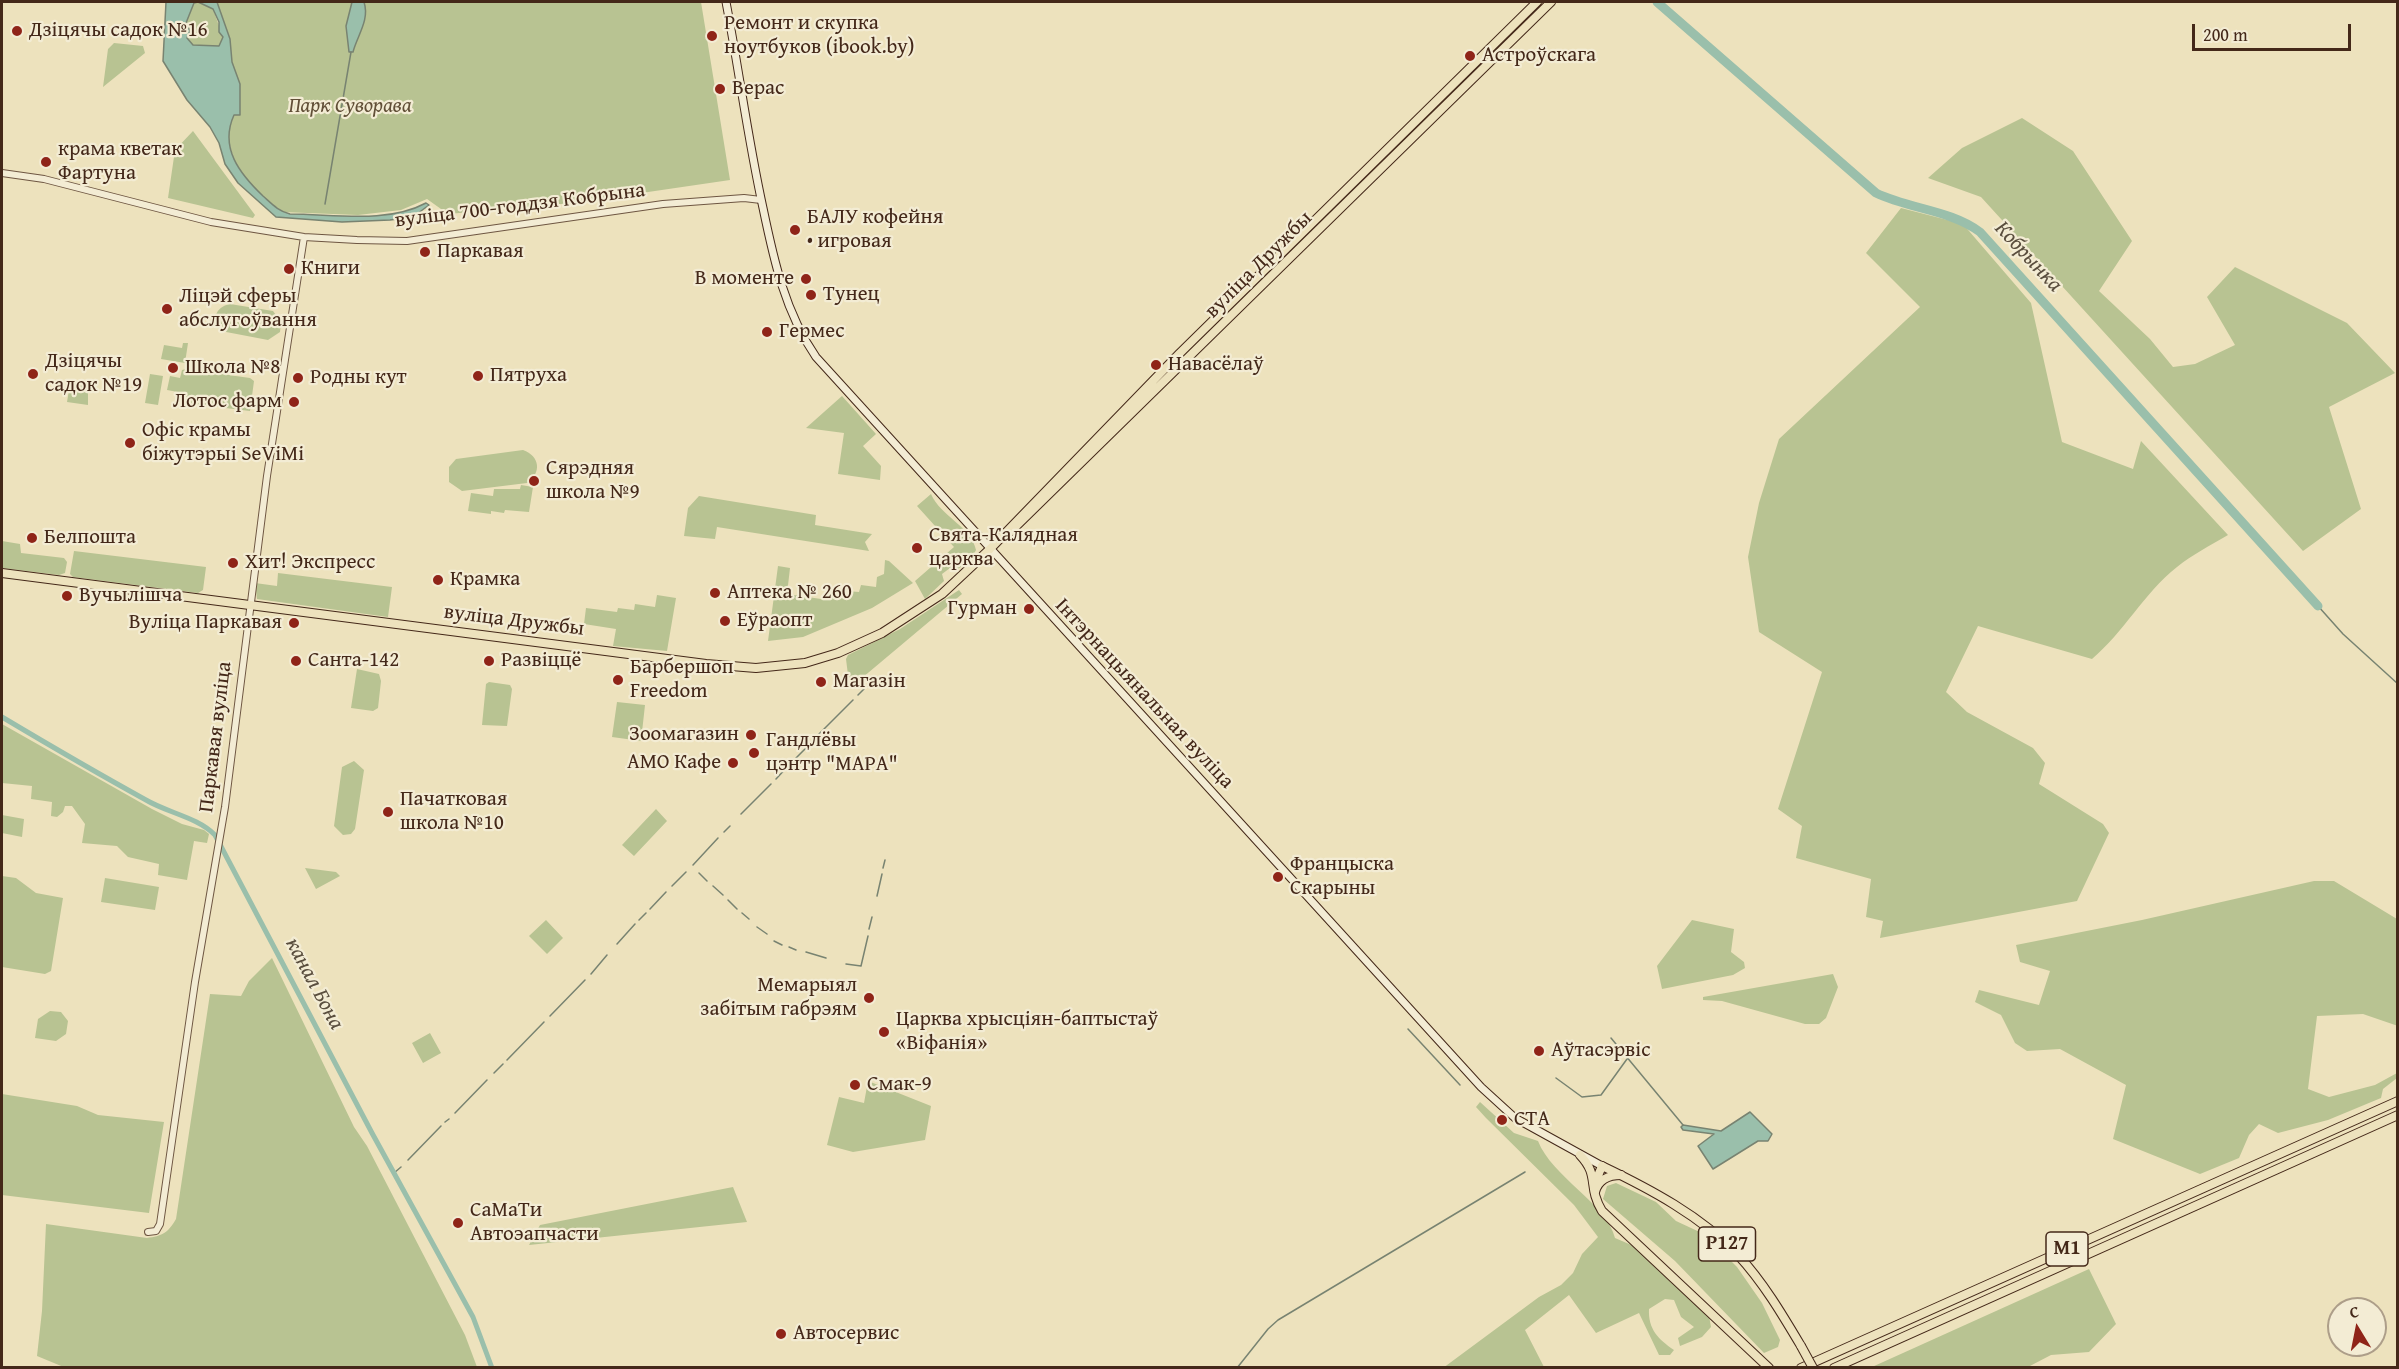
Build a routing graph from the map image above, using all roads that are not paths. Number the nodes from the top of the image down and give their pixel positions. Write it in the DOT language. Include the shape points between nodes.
graph roads {
  1 [pos="726,2"];
  2 [pos="1537,2"];
  3 [pos="1545,2"];
  4 [pos="1551,2"];
  5 [pos="1526,25"];
  6 [pos="1461,77"];
  7 [pos="1418,119"];
  8 [pos="1424,126"];
  9 [pos="1372,164"];
  10 [pos="1382,167"];
  11 [pos="2,173"];
  12 [pos="761,200"];
  13 [pos="1332,204"];
  14 [pos="1340,212"];
  15 [pos="304,237"];
  16 [pos="1297,252"];
  17 [pos="1231,303"];
  18 [pos="1188,345"];
  19 [pos="1195,353"];
  20 [pos="1156,392"];
  21 [pos="989,550"];
  22 [pos="2,573"];
  23 [pos="249,605"];
  24 [pos="2397,1101"];
  25 [pos="2397,1115"];
  26 [pos="1580,1155"];
  27 [pos="1602,1166"];
  28 [pos="1621,1175"];
  29 [pos="1594,1197"];
  30 [pos="148,1232"];
  31 [pos="1755,1355"];
  32 [pos="1761,1368"];
  33 [pos="1769,1368"];
  34 [pos="1801,1368"];
  35 [pos="1813,1368"];
  36 [pos="1834,1368"];
  1 -- 12 [label="main road, Інтэрнацыянальная вуліца"];
  2 -- 6 [label="main road, вуліца Дружбы"];
  3 -- 5 [label="main road"];
  4 -- 5 [label="main road, вуліца Дружбы"];
  5 -- 8 [label="main road, вуліца Дружбы"];
  6 -- 7 [label="main road, вуліца Дружбы"];
  6 -- 8 [label="main road" via="1425,117"];
  7 -- 9 [label="main road, вуліца Дружбы"];
  7 -- 10 [label="main road" via="1418,127"];
  8 -- 10 [label="main road, вуліца Дружбы"];
  9 -- 13 [label="main road, вуліца Дружбы"];
  9 -- 14 [label="main road" via="1338,203"];
  10 -- 14 [label="main road, вуліца Дружбы"];
  11 -- 15 [label="street, вуліца 700-годдзя Кобрына" via="44,179 211,222"];
  12 -- 15 [label="street, вуліца 700-годдзя Кобрына" via="663,204 406,241"];
  12 -- 21 [label="main road, Інтэрнацыянальная вуліца" via="778,278 809,347"];
  13 -- 16 [label="main road" via="1332,212"];
  13 -- 17 [label="main road, вуліца Дружбы"];
  14 -- 16 [label="main road, вуліца Дружбы"];
  15 -- 23 [label="street, Паркавая вуліца"];
  16 -- 19 [label="main road, вуліца Дружбы"];
  17 -- 18 [label="main road, вуліца Дружбы"];
  17 -- 19 [label="main road" via="1195,345"];
  18 -- 20 [label="main road" via="1188,355"];
  18 -- 21 [label="main road, вуліца Дружбы"];
  19 -- 20 [label="main road, вуліца Дружбы"];
  20 -- 21 [label="main road, вуліца Дружбы"];
  21 -- 23 [label="main road, вуліца Дружбы" via="918,612 838,653 794,666 706,664"];
  21 -- 26 [label="main road, Інтэрнацыянальная вуліца / Р127" via="1474,1081 1499,1106"];
  22 -- 23 [label="main road, вуліца Дружбы"];
  23 -- 30 [label="street, Паркавая вуліца" via="221,827 160,1224 156,1231"];
  24 -- 34 [label="main road, М1"];
  25 -- 36 [label="main road, М1"];
  26 -- 27 [label="main road, Р127"];
  26 -- 29 [label="main road" via="1591,1166"];
  27 -- 28 [label="main road, Р127"];
  27 -- 29 [label="main road"];
  28 -- 29 [label="main road" via="1609,1175 1596,1187"];
  28 -- 35 [label="main road, Р127, bridge" via="1690,1215 1722,1240 1764,1287"];
  29 -- 31 [label="main road, Р127" via="1602,1210"];
  31 -- 32 [label="main road, Р127"];
  31 -- 33 [label="main road, Р127"];
}
